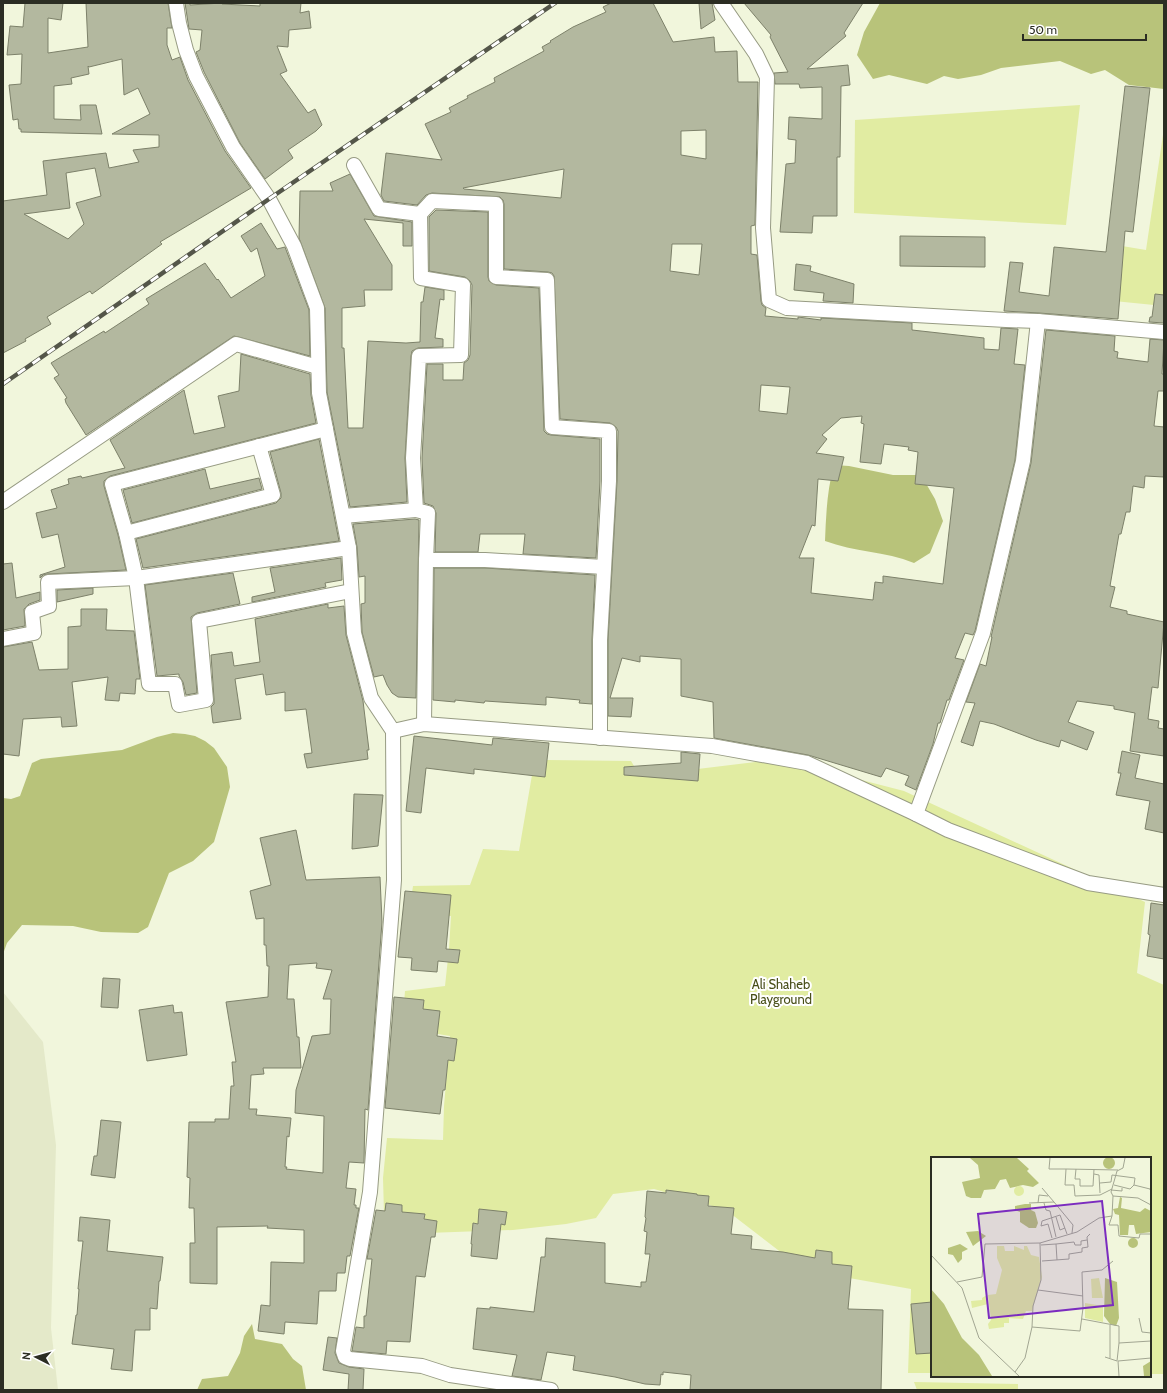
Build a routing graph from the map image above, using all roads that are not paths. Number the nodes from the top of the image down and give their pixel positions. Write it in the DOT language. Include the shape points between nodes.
graph roads {
  1 [pos="176,3"];
  2 [pos="721,3"];
  3 [pos="354,165"];
  4 [pos="420,214"];
  5 [pos="1038,321"];
  6 [pos="1164,332"];
  7 [pos="318,367"];
  8 [pos="326,429"];
  9 [pos="259,446"];
  10 [pos="3,502"];
  11 [pos="416,510"];
  12 [pos="343,516"];
  13 [pos="126,533"];
  14 [pos="349,548"];
  15 [pos="426,560"];
  16 [pos="604,567"];
  17 [pos="136,578"];
  18 [pos="351,591"];
  19 [pos="3,639"];
  20 [pos="424,724"];
  21 [pos="393,731"];
  22 [pos="600,738"];
  23 [pos="916,814"];
  24 [pos="1164,895"];
  25 [pos="551,1390"];
  1 -- 7 [label="street" via="178,23 196,76 233,147 269,199 294,246 317,308"];
  2 -- 5 [label="street" via="756,54 767,77 763,228 770,300 787,308"];
  3 -- 4 [label="street" via="379,209"];
  4 -- 11 [label="street" via="421,278 463,285 461,355 419,356 413,458"];
  4 -- 16 [label="street" via="432,201 496,204 496,276 547,280 552,427 608,431 610,481"];
  5 -- 6 [label="street"];
  5 -- 23 [label="street" via="1023,460 983,633"];
  7 -- 8 [label="street" via="319,393"];
  7 -- 10 [label="street" via="236,344"];
  8 -- 9 [label="street"];
  8 -- 12 [label="street"];
  9 -- 13 [label="street" via="273,495"];
  9 -- 13 [label="street" via="112,484"];
  11 -- 12 [label="street"];
  11 -- 15 [label="street" via="428,513"];
  12 -- 14 [label="street"];
  13 -- 17 [label="street"];
  14 -- 17 [label="street"];
  14 -- 18 [label="street"];
  15 -- 16 [label="street" via="486,560"];
  15 -- 20 [label="street"];
  16 -- 22 [label="street" via="600,640"];
  17 -- 18 [label="street" via="149,684 175,684 179,705 206,700 199,621"];
  17 -- 19 [label="street" via="48,582 49,606 32,612 34,633"];
  18 -- 21 [label="street" via="354,633 371,698"];
  20 -- 21 [label="street"];
  20 -- 22 [label="street"];
  21 -- 25 [label="street" via="394,880 370,1192 343,1351 345,1357 350,1359 422,1366 450,1375"];
  22 -- 23 [label="street" via="712,746 807,763"];
  23 -- 24 [label="street" via="948,830 1088,883"];
}
